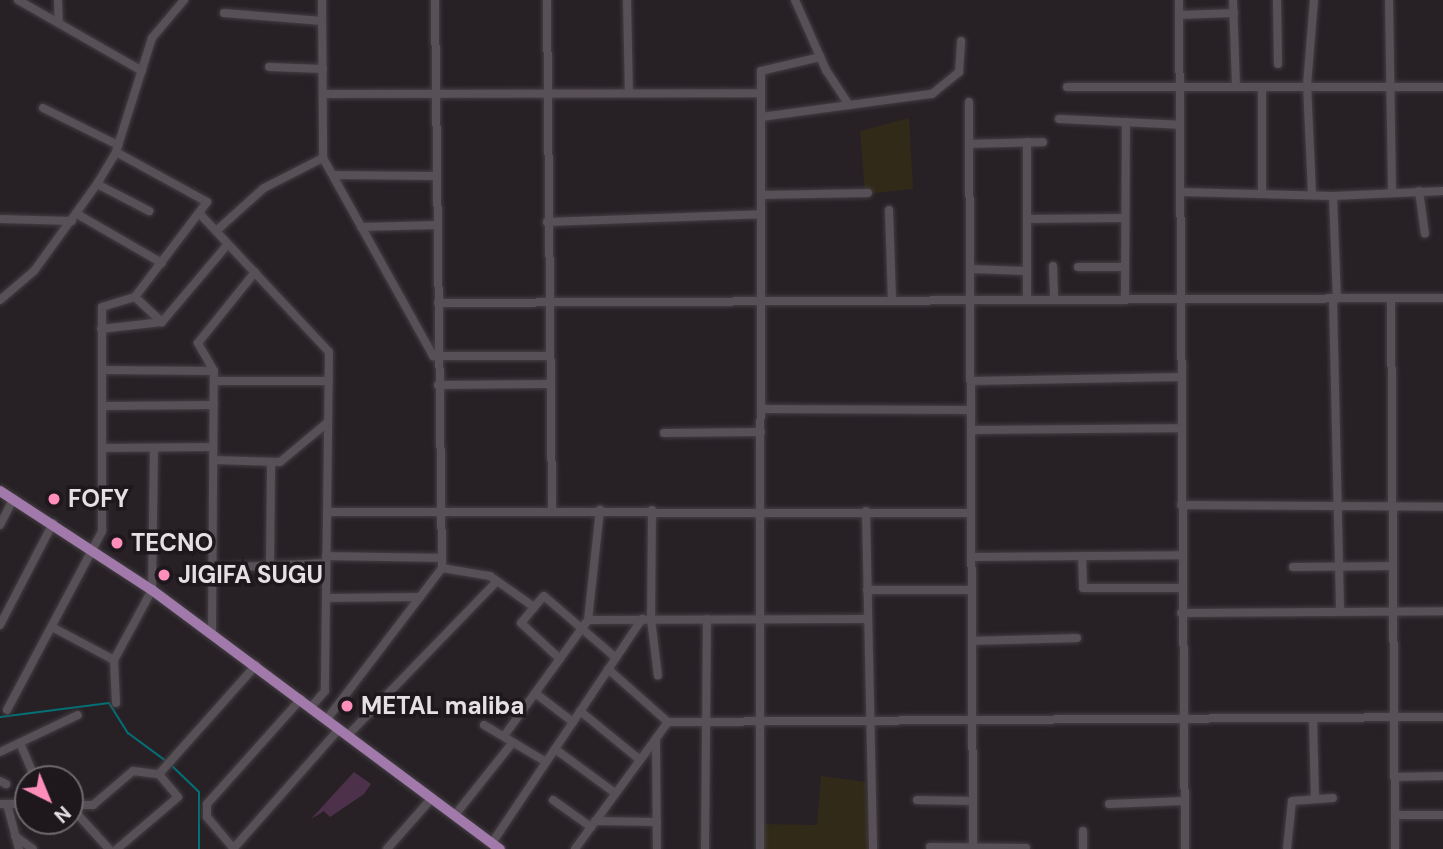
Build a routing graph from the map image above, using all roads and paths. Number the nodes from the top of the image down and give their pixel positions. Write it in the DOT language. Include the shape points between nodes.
graph roads {
  1 [pos="18,0"];
  2 [pos="58,0"];
  3 [pos="184,0"];
  4 [pos="322,0"];
  5 [pos="435,0"];
  6 [pos="547,0"];
  7 [pos="627,0"];
  8 [pos="795,0"];
  9 [pos="1178,0"];
  10 [pos="1233,0"];
  11 [pos="1277,0"];
  12 [pos="1314,0"];
  13 [pos="1389,0"];
  14 [pos="224,13"];
  15 [pos="1234,13"];
  16 [pos="1179,15"];
  17 [pos="322,21"];
  18 [pos="59,23"];
  19 [pos="961,41"];
  20 [pos="820,57"];
  21 [pos="1278,64"];
  22 [pos="269,66"];
  23 [pos="323,69"];
  24 [pos="142,71"];
  25 [pos="1307,85"];
  26 [pos="1067,87"];
  27 [pos="1179,87"];
  28 [pos="1236,87"];
  29 [pos="1262,87"];
  30 [pos="1389,87"];
  31 [pos="1443,87"];
  32 [pos="545,93"];
  33 [pos="629,93"];
  34 [pos="761,93"];
  35 [pos="323,94"];
  36 [pos="436,94"];
  37 [pos="969,102"];
  38 [pos="849,106"];
  39 [pos="43,108"];
  40 [pos="761,117"];
  41 [pos="1059,119"];
  42 [pos="1126,122"];
  43 [pos="1180,125"];
  44 [pos="1027,142"];
  45 [pos="1043,142"];
  46 [pos="970,144"];
  47 [pos="117,149"];
  48 [pos="323,158"];
  49 [pos="333,175"];
  50 [pos="436,176"];
  51 [pos="97,184"];
  52 [pos="1392,191"];
  53 [pos="1419,191"];
  54 [pos="1443,191"];
  55 [pos="1181,192"];
  56 [pos="867,193"];
  57 [pos="1262,193"];
  58 [pos="1312,194"];
  59 [pos="761,195"];
  60 [pos="1333,196"];
  61 [pos="888,210"];
  62 [pos="149,211"];
  63 [pos="199,214"];
  64 [pos="761,214"];
  65 [pos="75,217"];
  66 [pos="1125,218"];
  67 [pos="0,219"];
  68 [pos="1027,219"];
  69 [pos="547,222"];
  70 [pos="437,225"];
  71 [pos="361,226"];
  72 [pos="216,231"];
  73 [pos="1425,234"];
  74 [pos="228,244"];
  75 [pos="162,262"];
  76 [pos="1053,266"];
  77 [pos="1078,267"];
  78 [pos="1125,267"];
  79 [pos="970,269"];
  80 [pos="1026,271"];
  81 [pos="256,272"];
  82 [pos="135,298"];
  83 [pos="1391,298"];
  84 [pos="1443,298"];
  85 [pos="1182,299"];
  86 [pos="1335,299"];
  87 [pos="0,300"];
  88 [pos="970,300"];
  89 [pos="1027,300"];
  90 [pos="1054,300"];
  91 [pos="1125,300"];
  92 [pos="892,301"];
  93 [pos="761,302"];
  94 [pos="438,303"];
  95 [pos="548,303"];
  96 [pos="162,323"];
  97 [pos="101,329"];
  98 [pos="438,356"];
  99 [pos="549,356"];
  100 [pos="102,370"];
  101 [pos="214,371"];
  102 [pos="1182,377"];
  103 [pos="214,381"];
  104 [pos="329,381"];
  105 [pos="971,381"];
  106 [pos="438,384"];
  107 [pos="549,384"];
  108 [pos="102,405"];
  109 [pos="214,405"];
  110 [pos="761,409"];
  111 [pos="971,410"];
  112 [pos="328,422"];
  113 [pos="1182,428"];
  114 [pos="971,430"];
  115 [pos="761,432"];
  116 [pos="664,433"];
  117 [pos="213,447"];
  118 [pos="102,448"];
  119 [pos="154,448"];
  120 [pos="213,460"];
  121 [pos="271,463"];
  122 [pos="0,491"];
  123 [pos="14,498"];
  124 [pos="1181,505"];
  125 [pos="1393,507"];
  126 [pos="1443,507"];
  127 [pos="761,509"];
  128 [pos="1338,509"];
  129 [pos="552,510"];
  130 [pos="600,510"];
  131 [pos="652,510"];
  132 [pos="440,511"];
  133 [pos="866,511"];
  134 [pos="327,512"];
  135 [pos="971,513"];
  136 [pos="53,523"];
  137 [pos="0,525"];
  138 [pos="93,550"];
  139 [pos="1181,555"];
  140 [pos="1082,556"];
  141 [pos="971,557"];
  142 [pos="442,558"];
  143 [pos="326,559"];
  144 [pos="270,565"];
  145 [pos="1392,566"];
  146 [pos="1293,567"];
  147 [pos="212,568"];
  148 [pos="442,568"];
  149 [pos="1339,569"];
  150 [pos="496,581"];
  151 [pos="1181,588"];
  152 [pos="152,590"];
  153 [pos="867,590"];
  154 [pos="972,590"];
  155 [pos="420,597"];
  156 [pos="326,598"];
  157 [pos="534,607"];
  158 [pos="1340,611"];
  159 [pos="1394,611"];
  160 [pos="1443,611"];
  161 [pos="1181,613"];
  162 [pos="646,619"];
  163 [pos="707,619"];
  164 [pos="760,619"];
  165 [pos="868,619"];
  166 [pos="588,620"];
  167 [pos="0,625"];
  168 [pos="52,627"];
  169 [pos="582,628"];
  170 [pos="212,634"];
  171 [pos="1077,638"];
  172 [pos="972,641"];
  173 [pos="616,657"];
  174 [pos="560,659"];
  175 [pos="114,660"];
  176 [pos="256,665"];
  177 [pos="608,669"];
  178 [pos="658,676"];
  179 [pos="535,693"];
  180 [pos="301,699"];
  181 [pos="117,703"];
  182 [pos="311,707"];
  183 [pos="8,710"];
  184 [pos="580,711"];
  185 [pos="78,715"];
  186 [pos="1443,717"];
  187 [pos="1314,718"];
  188 [pos="1394,718"];
  189 [pos="327,719"];
  190 [pos="1181,719"];
  191 [pos="972,720"];
  192 [pos="760,721"];
  193 [pos="870,721"];
  194 [pos="573,722"];
  195 [pos="668,722"];
  196 [pos="706,722"];
  197 [pos="484,725"];
  198 [pos="344,732"];
  199 [pos="504,736"];
  200 [pos="656,738"];
  201 [pos="513,742"];
  202 [pos="20,743"];
  203 [pos="555,749"];
  204 [pos="0,752"];
  205 [pos="640,760"];
  206 [pos="546,762"];
  207 [pos="29,765"];
  208 [pos="159,774"];
  209 [pos="1443,776"];
  210 [pos="1395,777"];
  211 [pos="615,793"];
  212 [pos="432,798"];
  213 [pos="1333,798"];
  214 [pos="1315,799"];
  215 [pos="554,800"];
  216 [pos="917,800"];
  217 [pos="973,801"];
  218 [pos="1183,801"];
  219 [pos="3,804"];
  220 [pos="1109,804"];
  221 [pos="84,805"];
  222 [pos="455,815"];
  223 [pos="1395,815"];
  224 [pos="1443,815"];
  225 [pos="84,821"];
  226 [pos="657,822"];
  227 [pos="593,824"];
  228 [pos="1083,831"];
  229 [pos="15,836"];
  230 [pos="496,846"];
  231 [pos="930,847"];
  232 [pos="973,848"];
  233 [pos="1026,848"];
  234 [pos="19,849"];
  235 [pos="33,849"];
  236 [pos="109,849"];
  237 [pos="117,849"];
  238 [pos="234,849"];
  239 [pos="387,849"];
  240 [pos="575,849"];
  241 [pos="657,849"];
  242 [pos="705,849"];
  243 [pos="760,849"];
  244 [pos="873,849"];
  245 [pos="1083,849"];
  246 [pos="1185,849"];
  247 [pos="1287,849"];
  248 [pos="1395,849"];
  1 -- 18 [label="street"];
  2 -- 18 [label="street"];
  3 -- 24 [label="street" via="152,38"];
  4 -- 17 [label="street"];
  5 -- 36 [label="street"];
  6 -- 32 [label="street"];
  7 -- 33 [label="street"];
  8 -- 20 [label="street"];
  9 -- 16 [label="street"];
  10 -- 15 [label="street"];
  11 -- 21 [label="street"];
  12 -- 25 [label="street"];
  13 -- 30 [label="street"];
  14 -- 17 [label="street"];
  15 -- 16 [label="street"];
  15 -- 28 [label="street"];
  16 -- 27 [label="street"];
  17 -- 23 [label="street"];
  18 -- 24 [label="street"];
  19 -- 38 [label="street" via="959,72 932,94"];
  20 -- 34 [label="street" via="761,71"];
  20 -- 38 [label="street"];
  22 -- 23 [label="street"];
  23 -- 35 [label="street"];
  24 -- 47 [label="street"];
  25 -- 29 [label="street"];
  25 -- 30 [label="street"];
  25 -- 58 [label="street"];
  26 -- 27 [label="street"];
  27 -- 28 [label="street"];
  27 -- 43 [label="street"];
  28 -- 29 [label="street"];
  29 -- 57 [label="street"];
  30 -- 31 [label="street"];
  30 -- 52 [label="street"];
  32 -- 33 [label="street"];
  32 -- 36 [label="street"];
  32 -- 69 [label="street"];
  33 -- 34 [label="street"];
  34 -- 40 [label="street"];
  35 -- 36 [label="street"];
  35 -- 48 [label="street"];
  36 -- 50 [label="street"];
  37 -- 46 [label="street"];
  38 -- 40 [label="street"];
  39 -- 47 [label="street"];
  40 -- 59 [label="street"];
  41 -- 42 [label="street"];
  42 -- 43 [label="street"];
  42 -- 66 [label="street"];
  43 -- 55 [label="street"];
  44 -- 45 [label="street"];
  44 -- 46 [label="street"];
  44 -- 68 [label="street"];
  46 -- 79 [label="street"];
  47 -- 51 [label="street"];
  47 -- 63 [label="street" via="207,202"];
  48 -- 49 [label="street"];
  48 -- 72 [label="street" via="264,188"];
  49 -- 50 [label="street"];
  49 -- 71 [label="street"];
  50 -- 70 [label="street"];
  51 -- 62 [label="street"];
  51 -- 65 [label="street"];
  52 -- 53 [label="street"];
  52 -- 60 [label="street"];
  53 -- 54 [label="street"];
  53 -- 73 [label="street"];
  55 -- 57 [label="street"];
  55 -- 85 [label="street"];
  56 -- 59 [label="street"];
  57 -- 58 [label="street"];
  58 -- 60 [label="street"];
  59 -- 64 [label="street"];
  60 -- 86 [label="street"];
  61 -- 92 [label="street"];
  63 -- 72 [label="street"];
  63 -- 75 [label="street"];
  64 -- 69 [label="street"];
  64 -- 93 [label="street"];
  65 -- 67 [label="street"];
  65 -- 75 [label="street"];
  65 -- 87 [label="street" via="34,271"];
  66 -- 68 [label="street"];
  66 -- 78 [label="street"];
  68 -- 80 [label="street"];
  69 -- 95 [label="street"];
  70 -- 71 [label="street"];
  70 -- 94 [label="street"];
  71 -- 98 [label="street" via="433,356"];
  72 -- 74 [label="street"];
  74 -- 81 [label="street"];
  74 -- 96 [label="street"];
  75 -- 82 [label="street"];
  76 -- 90 [label="street"];
  77 -- 78 [label="street"];
  78 -- 91 [label="street"];
  79 -- 80 [label="street"];
  79 -- 88 [label="street"];
  80 -- 89 [label="street"];
  81 -- 101 [label="street" via="198,343"];
  81 -- 104 [label="street" via="329,352"];
  82 -- 96 [label="street"];
  82 -- 97 [label="street" via="102,307"];
  83 -- 84 [label="street"];
  83 -- 86 [label="street"];
  83 -- 125 [label="street"];
  85 -- 86 [label="street"];
  85 -- 91 [label="street"];
  85 -- 102 [label="street"];
  86 -- 128 [label="street"];
  88 -- 89 [label="street"];
  88 -- 92 [label="street"];
  88 -- 105 [label="street"];
  89 -- 90 [label="street"];
  90 -- 91 [label="street"];
  92 -- 93 [label="street"];
  93 -- 95 [label="street"];
  93 -- 110 [label="street"];
  94 -- 95 [label="street"];
  94 -- 98 [label="street"];
  95 -- 99 [label="street"];
  96 -- 97 [label="street"];
  97 -- 100 [label="street"];
  98 -- 99 [label="street"];
  98 -- 106 [label="street"];
  99 -- 107 [label="street"];
  100 -- 101 [label="street"];
  100 -- 108 [label="street"];
  101 -- 103 [label="street"];
  102 -- 105 [label="street"];
  102 -- 113 [label="street"];
  103 -- 104 [label="street"];
  103 -- 109 [label="street"];
  104 -- 112 [label="street"];
  105 -- 111 [label="street"];
  106 -- 107 [label="street"];
  106 -- 132 [label="street"];
  107 -- 129 [label="street"];
  108 -- 109 [label="street"];
  108 -- 118 [label="street"];
  109 -- 117 [label="street"];
  110 -- 111 [label="street"];
  110 -- 115 [label="street"];
  111 -- 114 [label="street"];
  112 -- 121 [label="street" via="288,457"];
  112 -- 134 [label="street"];
  113 -- 114 [label="street"];
  113 -- 124 [label="street"];
  114 -- 135 [label="street"];
  115 -- 116 [label="street"];
  115 -- 127 [label="street"];
  117 -- 119 [label="street"];
  117 -- 120 [label="street"];
  118 -- 119 [label="street"];
  118 -- 138 [label="street" via="102,531"];
  119 -- 152 [label="street"];
  120 -- 121 [label="street"];
  120 -- 147 [label="street"];
  121 -- 144 [label="street"];
  122 -- 123 [label="main road"];
  123 -- 136 [label="main road"];
  123 -- 137 [label="street"];
  124 -- 128 [label="street"];
  124 -- 139 [label="street"];
  125 -- 126 [label="street"];
  125 -- 128 [label="street"];
  125 -- 145 [label="street"];
  127 -- 131 [label="street"];
  127 -- 133 [label="street"];
  127 -- 164 [label="street"];
  128 -- 149 [label="street"];
  129 -- 130 [label="street"];
  129 -- 132 [label="street"];
  130 -- 131 [label="street"];
  130 -- 166 [label="street"];
  131 -- 162 [label="street"];
  132 -- 134 [label="street"];
  132 -- 142 [label="street"];
  133 -- 135 [label="street"];
  133 -- 153 [label="street"];
  134 -- 143 [label="street"];
  135 -- 141 [label="street"];
  136 -- 138 [label="main road"];
  136 -- 167 [label="street"];
  138 -- 152 [label="main road"];
  138 -- 168 [label="street"];
  139 -- 140 [label="street"];
  139 -- 151 [label="street"];
  140 -- 141 [label="street"];
  140 -- 151 [label="street" via="1083,588"];
  141 -- 154 [label="street"];
  142 -- 143 [label="street"];
  142 -- 148 [label="street"];
  143 -- 144 [label="street"];
  143 -- 156 [label="street"];
  144 -- 147 [label="street"];
  145 -- 149 [label="street"];
  145 -- 159 [label="street"];
  146 -- 149 [label="street"];
  147 -- 170 [label="street"];
  148 -- 150 [label="street" via="472,570"];
  148 -- 155 [label="street"];
  149 -- 158 [label="street"];
  150 -- 157 [label="street"];
  150 -- 198 [label="street"];
  151 -- 161 [label="street"];
  152 -- 170 [label="main road"];
  152 -- 175 [label="street"];
  153 -- 154 [label="street"];
  153 -- 165 [label="street"];
  154 -- 172 [label="street"];
  155 -- 156 [label="street"];
  155 -- 189 [label="street"];
  156 -- 182 [label="street" via="325,691"];
  157 -- 169 [label="street" via="544,596"];
  157 -- 174 [label="street" via="521,623"];
  158 -- 159 [label="street"];
  158 -- 161 [label="street"];
  159 -- 160 [label="street"];
  159 -- 188 [label="street"];
  161 -- 190 [label="street"];
  162 -- 163 [label="street"];
  162 -- 166 [label="street"];
  162 -- 173 [label="street"];
  162 -- 178 [label="street"];
  163 -- 164 [label="street"];
  163 -- 196 [label="street"];
  164 -- 165 [label="street"];
  164 -- 192 [label="street"];
  165 -- 193 [label="street"];
  166 -- 169 [label="street"];
  168 -- 175 [label="street"];
  168 -- 183 [label="street"];
  169 -- 173 [label="street"];
  169 -- 174 [label="street"];
  170 -- 176 [label="main road"];
  171 -- 172 [label="street"];
  172 -- 191 [label="street"];
  173 -- 177 [label="street"];
  174 -- 179 [label="street"];
  175 -- 181 [label="street"];
  176 -- 180 [label="main road"];
  176 -- 208 [label="street"];
  177 -- 184 [label="street"];
  177 -- 195 [label="street"];
  179 -- 194 [label="street"];
  179 -- 199 [label="street"];
  180 -- 182 [label="main road"];
  180 -- 238 [label="street" via="207,804 207,817"];
  182 -- 189 [label="main road"];
  184 -- 194 [label="street"];
  184 -- 205 [label="street"];
  185 -- 202 [label="street"];
  186 -- 188 [label="street"];
  187 -- 188 [label="street"];
  187 -- 190 [label="street"];
  187 -- 214 [label="street"];
  188 -- 210 [label="street"];
  189 -- 198 [label="main road"];
  190 -- 191 [label="street"];
  190 -- 218 [label="street"];
  191 -- 193 [label="street"];
  191 -- 217 [label="street"];
  192 -- 193 [label="street"];
  192 -- 196 [label="street"];
  192 -- 243 [label="street"];
  193 -- 244 [label="street"];
  194 -- 203 [label="street"];
  195 -- 196 [label="street"];
  195 -- 200 [label="street"];
  196 -- 242 [label="street"];
  197 -- 199 [label="street"];
  198 -- 212 [label="main road"];
  198 -- 238 [label="street"];
  199 -- 201 [label="street"];
  200 -- 205 [label="street"];
  200 -- 226 [label="street"];
  201 -- 206 [label="street"];
  201 -- 222 [label="street"];
  202 -- 204 [label="street"];
  202 -- 207 [label="street"];
  203 -- 206 [label="street"];
  203 -- 211 [label="street"];
  205 -- 211 [label="street"];
  206 -- 230 [label="street"];
  208 -- 221 [label="street" via="133,771 93,805"];
  208 -- 237 [label="street" via="178,797"];
  209 -- 210 [label="street"];
  210 -- 223 [label="street"];
  211 -- 227 [label="street"];
  212 -- 222 [label="main road"];
  212 -- 239 [label="street"];
  213 -- 214 [label="street"];
  214 -- 247 [label="street" via="1292,801"];
  215 -- 227 [label="street"];
  216 -- 217 [label="street"];
  217 -- 232 [label="street"];
  218 -- 220 [label="street"];
  218 -- 246 [label="street"];
  219 -- 229 [label="street"];
  222 -- 230 [label="main road"];
  223 -- 224 [label="street"];
  223 -- 248 [label="street"];
  225 -- 236 [label="street"];
  226 -- 227 [label="street"];
  226 -- 241 [label="street"];
  227 -- 240 [label="street"];
  228 -- 245 [label="street"];
  229 -- 234 [label="street"];
  229 -- 235 [label="street"];
  231 -- 232 [label="street"];
  232 -- 233 [label="street"];
}
